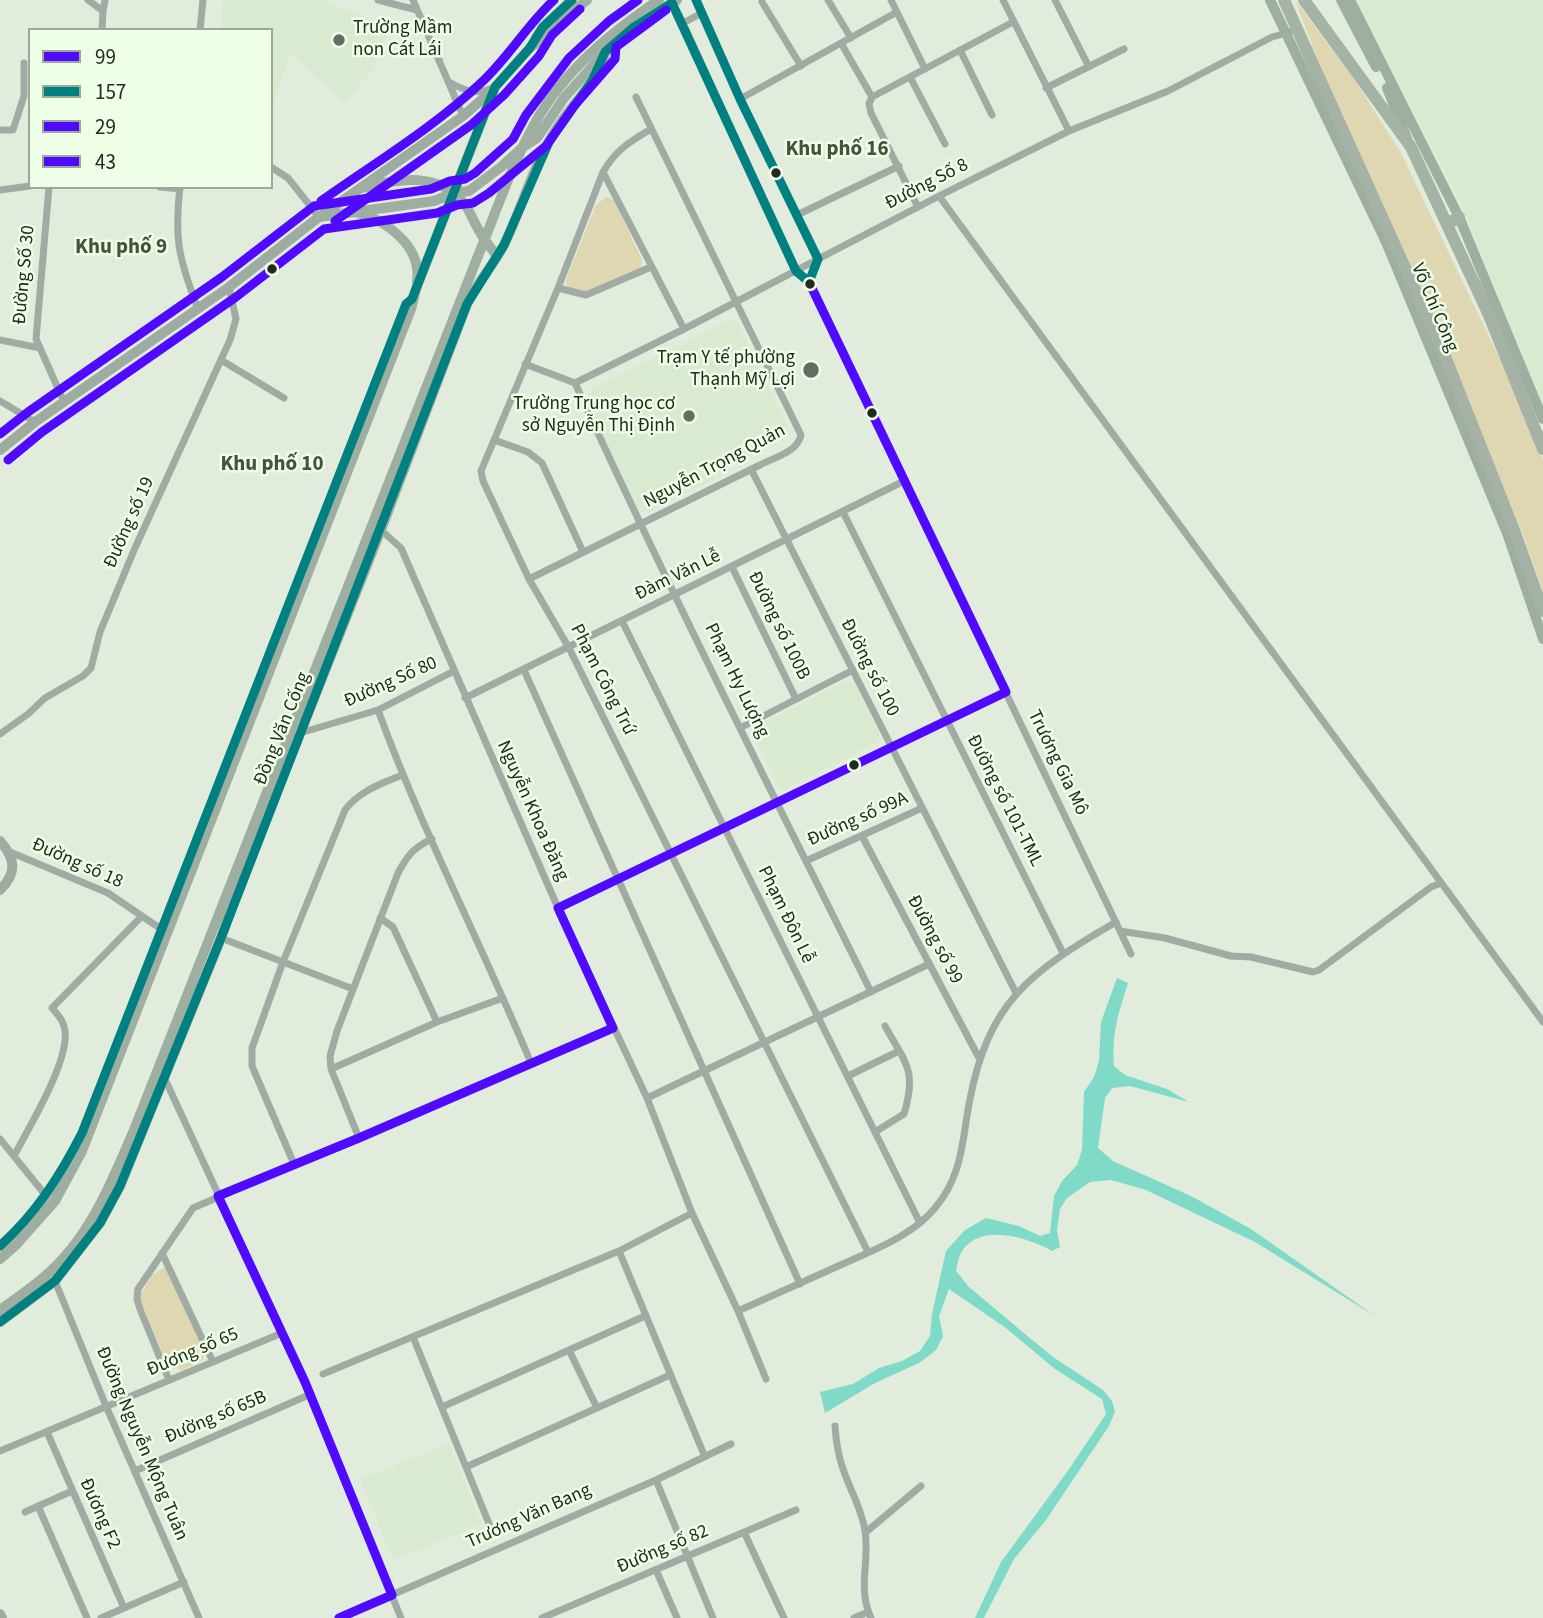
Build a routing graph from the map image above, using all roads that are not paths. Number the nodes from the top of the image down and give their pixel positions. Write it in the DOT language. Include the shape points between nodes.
graph roads {
  1 [pos="88,0"];
  2 [pos="105,0"];
  3 [pos="203,0"];
  4 [pos="378,0"];
  5 [pos="413,0"];
  6 [pos="572,0"];
  7 [pos="587,0"];
  8 [pos="659,0"];
  9 [pos="696,0"];
  10 [pos="828,0"];
  11 [pos="891,0"];
  12 [pos="1003,0"];
  13 [pos="1055,0"];
  14 [pos="1270,0"];
  15 [pos="1284,0"];
  16 [pos="1304,0"];
  17 [pos="1341,0"];
  18 [pos="1350,0"];
  19 [pos="673,1"];
  20 [pos="762,2"];
  21 [pos="417,10"];
  22 [pos="103,11"];
  23 [pos="897,12"];
  24 [pos="702,13"];
  25 [pos="1013,22"];
  26 [pos="683,23"];
  27 [pos="102,28"];
  28 [pos="201,28"];
  29 [pos="1299,30"];
  30 [pos="1284,33"];
  31 [pos="851,38"];
  32 [pos="841,43"];
  33 [pos="603,48"];
  34 [pos="529,49"];
  35 [pos="1124,49"];
  36 [pos="960,50"];
  37 [pos="24,62"];
  38 [pos="801,66"];
  39 [pos="1089,67"];
  40 [pos="925,69"];
  41 [pos="910,77"];
  42 [pos="448,82"];
  43 [pos="495,87"];
  44 [pos="1046,88"];
  45 [pos="27,96"];
  46 [pos="636,97"];
  47 [pos="872,97"];
  48 [pos="740,99"];
  49 [pos="992,115"];
  50 [pos="463,116"];
  51 [pos="651,128"];
  52 [pos="0,130"];
  53 [pos="1069,131"];
  54 [pos="945,144"];
  55 [pos="523,147"];
  56 [pos="1411,147"];
  57 [pos="899,166"];
  58 [pos="273,168"];
  59 [pos="603,172"];
  60 [pos="28,186"];
  61 [pos="362,188"];
  62 [pos="49,189"];
  63 [pos="180,189"];
  64 [pos="0,190"];
  65 [pos="454,193"];
  66 [pos="939,196"];
  67 [pos="918,206"];
  68 [pos="348,211"];
  69 [pos="797,215"];
  70 [pos="319,217"];
  71 [pos="1459,217"];
  72 [pos="1447,224"];
  73 [pos="476,226"];
  74 [pos="485,240"];
  75 [pos="497,257"];
  76 [pos="818,259"];
  77 [pos="477,261"];
  78 [pos="651,267"];
  79 [pos="796,271"];
  80 [pos="478,282"];
  81 [pos="809,282"];
  82 [pos="229,287"];
  83 [pos="558,288"];
  84 [pos="414,294"];
  85 [pos="464,302"];
  86 [pos="737,302"];
  87 [pos="198,309"];
  88 [pos="684,329"];
  89 [pos="0,340"];
  90 [pos="40,348"];
  91 [pos="222,360"];
  92 [pos="524,364"];
  93 [pos="575,383"];
  94 [pos="284,398"];
  95 [pos="0,401"];
  96 [pos="64,402"];
  97 [pos="1543,419"];
  98 [pos="35,422"];
  99 [pos="494,440"];
  100 [pos="1543,449"];
  101 [pos="0,450"];
  102 [pos="751,469"];
  103 [pos="904,481"];
  104 [pos="843,512"];
  105 [pos="639,524"];
  106 [pos="381,530"];
  107 [pos="787,540"];
  108 [pos="583,552"];
  109 [pos="732,567"];
  110 [pos="529,579"];
  111 [pos="676,595"];
  112 [pos="1543,611"];
  113 [pos="622,621"];
  114 [pos="1543,639"];
  115 [pos="276,642"];
  116 [pos="569,648"];
  117 [pos="524,670"];
  118 [pos="853,670"];
  119 [pos="454,671"];
  120 [pos="1006,692"];
  121 [pos="465,698"];
  122 [pos="796,699"];
  123 [pos="378,710"];
  124 [pos="946,721"];
  125 [pos="740,728"];
  126 [pos="0,734"];
  127 [pos="295,734"];
  128 [pos="891,747"];
  129 [pos="402,775"];
  130 [pos="777,802"];
  131 [pos="922,808"];
  132 [pos="724,828"];
  133 [pos="862,836"];
  134 [pos="432,839"];
  135 [pos="0,841"];
  136 [pos="10,852"];
  137 [pos="671,853"];
  138 [pos="806,861"];
  139 [pos="618,879"];
  140 [pos="1441,883"];
  141 [pos="0,890"];
  142 [pos="558,908"];
  143 [pos="142,916"];
  144 [pos="380,918"];
  145 [pos="1116,922"];
  146 [pos="161,929"];
  147 [pos="1120,931"];
  148 [pos="221,939"];
  149 [pos="1063,953"];
  150 [pos="1131,954"];
  151 [pos="283,962"];
  152 [pos="929,964"];
  153 [pos="353,989"];
  154 [pos="871,992"];
  155 [pos="1016,993"];
  156 [pos="503,998"];
  157 [pos="818,1017"];
  158 [pos="1543,1022"];
  159 [pos="437,1023"];
  160 [pos="885,1026"];
  161 [pos="613,1028"];
  162 [pos="764,1043"];
  163 [pos="899,1051"];
  164 [pos="979,1058"];
  165 [pos="531,1063"];
  166 [pos="331,1069"];
  167 [pos="705,1071"];
  168 [pos="160,1074"];
  169 [pos="848,1076"];
  170 [pos="647,1098"];
  171 [pos="875,1132"];
  172 [pos="359,1138"];
  173 [pos="0,1139"];
  174 [pos="14,1156"];
  175 [pos="294,1164"];
  176 [pos="218,1196"];
  177 [pos="47,1197"];
  178 [pos="692,1213"];
  179 [pos="920,1223"];
  180 [pos="0,1246"];
  181 [pos="619,1251"];
  182 [pos="868,1252"];
  183 [pos="162,1253"];
  184 [pos="0,1259"];
  185 [pos="55,1281"];
  186 [pos="800,1284"];
  187 [pos="0,1310"];
  188 [pos="738,1311"];
  189 [pos="645,1316"];
  190 [pos="0,1322"];
  191 [pos="282,1333"];
  192 [pos="413,1337"];
  193 [pos="569,1350"];
  194 [pos="213,1362"];
  195 [pos="323,1374"];
  196 [pos="670,1375"];
  197 [pos="766,1379"];
  198 [pos="169,1380"];
  199 [pos="311,1394"];
  200 [pos="106,1406"];
  201 [pos="442,1407"];
  202 [pos="597,1408"];
  203 [pos="835,1426"];
  204 [pos="47,1432"];
  205 [pos="731,1444"];
  206 [pos="0,1451"];
  207 [pos="705,1457"];
  208 [pos="466,1467"];
  209 [pos="135,1471"];
  210 [pos="656,1479"];
  211 [pos="921,1486"];
  212 [pos="72,1491"];
  213 [pos="37,1506"];
  214 [pos="796,1510"];
  215 [pos="25,1512"];
  216 [pos="492,1531"];
  217 [pos="744,1532"];
  218 [pos="866,1532"];
  219 [pos="687,1556"];
  220 [pos="656,1570"];
  221 [pos="184,1582"];
  222 [pos="392,1595"];
  223 [pos="124,1608"];
  224 [pos="869,1615"];
  225 [pos="87,1618"];
  226 [pos="101,1618"];
  227 [pos="199,1618"];
  228 [pos="340,1618"];
  229 [pos="401,1618"];
  230 [pos="542,1618"];
  231 [pos="677,1618"];
  232 [pos="713,1618"];
  233 [pos="784,1618"];
  234 [pos="854,1618"];
  1 -- 22 [label="street"];
  2 -- 22 [label="street"];
  3 -- 28 [label="street"];
  4 -- 21 [label="street"];
  5 -- 21 [label="street"];
  6 -- 34 [label="main road" via="543,27"];
  7 -- 34 [label="main road"];
  8 -- 33 [label="main road" via="626,23"];
  9 -- 24 [label="street"];
  10 -- 31 [label="street"];
  11 -- 23 [label="street"];
  12 -- 25 [label="street"];
  13 -- 39 [label="street"];
  14 -- 30 [label="main road, Võ Chí Công"];
  15 -- 29 [label="highway, Võ Chí Công"];
  16 -- 56 [label="highway"];
  17 -- 56 [label="main road"];
  18 -- 71 [label="main road"];
  19 -- 26 [label="street, Trương Gia Mô"];
  19 -- 33 [label="main road"];
  20 -- 38 [label="street"];
  21 -- 42 [label="street"];
  22 -- 27 [label="street"];
  23 -- 31 [label="street"];
  23 -- 40 [label="street"];
  24 -- 26 [label="street"];
  24 -- 48 [label="street"];
  25 -- 36 [label="street"];
  25 -- 44 [label="street"];
  26 -- 79 [label="street, Trương Gia Mô"];
  29 -- 30 [label="street, Đường Số 8"];
  29 -- 112 [label="highway, Võ Chí Công" via="1444,354"];
  30 -- 53 [label="street, Đường Số 8" via="1168,91"];
  30 -- 114 [label="main road, Võ Chí Công" via="1386,242 1507,533"];
  31 -- 32 [label="street"];
  32 -- 38 [label="street"];
  32 -- 47 [label="street"];
  33 -- 55 [label="main road" via="537,138"];
  33 -- 75 [label="main road, Đồng Văn Cống" via="604,60 597,74 556,129"];
  34 -- 43 [label="main road"];
  35 -- 39 [label="street"];
  36 -- 40 [label="street"];
  36 -- 49 [label="street"];
  37 -- 45 [label="street"];
  38 -- 48 [label="street"];
  39 -- 44 [label="street"];
  40 -- 41 [label="street"];
  41 -- 47 [label="street"];
  41 -- 54 [label="street"];
  42 -- 43 [label="street" via="476,92"];
  42 -- 50 [label="street"];
  43 -- 50 [label="main road"];
  43 -- 65 [label="main road, Đồng Văn Cống"];
  44 -- 53 [label="street"];
  45 -- 52 [label="street" via="13,130"];
  46 -- 51 [label="street, Nguyễn Trọng Quản"];
  47 -- 57 [label="street" via="871,113"];
  48 -- 69 [label="street"];
  50 -- 61 [label="main road"];
  51 -- 59 [label="street, Phạm Công Trứ" via="620,148"];
  51 -- 86 [label="street, Nguyễn Trọng Quản"];
  53 -- 66 [label="street, Đường Số 8"];
  55 -- 65 [label="main road" via="482,183"];
  55 -- 74 [label="main road, Đồng Văn Cống"];
  56 -- 72 [label="highway"];
  57 -- 67 [label="street"];
  57 -- 69 [label="street"];
  58 -- 70 [label="street" via="288,177"];
  59 -- 78 [label="street"];
  59 -- 83 [label="street, Phạm Công Trứ"];
  60 -- 64 [label="street"];
  61 -- 65 [label="main road" via="412,178"];
  61 -- 70 [label="main road"];
  62 -- 90 [label="street, Đường Số 30" via="36,339"];
  63 -- 87 [label="street" via="177,242"];
  65 -- 68 [label="main road" via="423,202"];
  65 -- 73 [label="main road"];
  65 -- 84 [label="main road, Đồng Văn Cống"];
  66 -- 67 [label="street, Đường Số 8"];
  66 -- 140 [label="street"];
  67 -- 76 [label="street, Đường Số 8"];
  68 -- 70 [label="main road"];
  68 -- 84 [label="main road" via="379,220 401,237 418,275"];
  69 -- 76 [label="street"];
  70 -- 82 [label="main road"];
  71 -- 72 [label="highway"];
  71 -- 97 [label="main road"];
  72 -- 100 [label="highway"];
  73 -- 74 [label="main road"];
  73 -- 77 [label="main road"];
  74 -- 75 [label="main road"];
  74 -- 77 [label="main road, Đồng Văn Cống"];
  74 -- 80 [label="main road" via="486,260"];
  75 -- 80 [label="main road, Đồng Văn Cống"];
  76 -- 79 [label="street, Đường Số 8"];
  76 -- 81 [label="street"];
  77 -- 85 [label="main road, Đồng Văn Cống"];
  78 -- 83 [label="street" via="586,295"];
  78 -- 88 [label="street"];
  79 -- 81 [label="street, Trương Gia Mô"];
  79 -- 86 [label="street, Đường Số 8"];
  80 -- 85 [label="main road, Đồng Văn Cống"];
  81 -- 103 [label="street, Trương Gia Mô"];
  82 -- 87 [label="main road"];
  82 -- 91 [label="street, Đường số 19" via="236,319"];
  83 -- 92 [label="street, Phạm Công Trứ"];
  84 -- 115 [label="main road, Đồng Văn Cống"];
  85 -- 106 [label="main road, Đồng Văn Cống"];
  85 -- 127 [label="main road, Đồng Văn Cống"];
  86 -- 88 [label="street, Đường Số 8"];
  86 -- 102 [label="street, Nguyễn Trọng Quản" via="801,435 794,447"];
  87 -- 96 [label="main road"];
  88 -- 93 [label="street, Đường Số 8"];
  89 -- 90 [label="street"];
  90 -- 96 [label="street, Đường Số 30"];
  91 -- 94 [label="street"];
  91 -- 126 [label="street, Đường số 19" via="110,608 92,668"];
  92 -- 93 [label="street"];
  92 -- 99 [label="street, Phạm Công Trứ"];
  93 -- 105 [label="street, Phạm Hy Lượng"];
  95 -- 98 [label="street"];
  96 -- 98 [label="main road"];
  98 -- 101 [label="main road"];
  99 -- 108 [label="street" via="527,452 541,463"];
  99 -- 110 [label="street, Phạm Công Trứ" via="481,471 483,481"];
  102 -- 105 [label="street, Nguyễn Trọng Quản"];
  102 -- 107 [label="street, Đường số 100"];
  103 -- 104 [label="street, Đàm Văn Lễ"];
  103 -- 120 [label="street, Trương Gia Mô"];
  104 -- 107 [label="street, Đàm Văn Lễ"];
  104 -- 124 [label="street, Đường số 101-TML"];
  105 -- 108 [label="street, Nguyễn Trọng Quản"];
  105 -- 111 [label="street, Phạm Hy Lượng"];
  106 -- 119 [label="street, Nguyễn Khoa Đăng" via="401,548"];
  106 -- 127 [label="main road, Đồng Văn Cống"];
  107 -- 109 [label="street, Đàm Văn Lễ"];
  107 -- 118 [label="street, Đường số 100"];
  108 -- 110 [label="street, Nguyễn Trọng Quản"];
  109 -- 111 [label="street, Đàm Văn Lễ"];
  109 -- 122 [label="street, Đường số 100B"];
  110 -- 116 [label="street, Phạm Công Trứ"];
  111 -- 113 [label="street, Đàm Văn Lễ"];
  111 -- 125 [label="street, Phạm Hy Lượng"];
  113 -- 116 [label="street, Đàm Văn Lễ"];
  113 -- 132 [label="street, Phạm Đôn Lễ"];
  115 -- 146 [label="main road, Đồng Văn Cống"];
  115 -- 184 [label="main road, Đồng Văn Cống" via="82,1151 55,1200"];
  116 -- 117 [label="street, Đàm Văn Lễ"];
  116 -- 137 [label="street, Phạm Công Trứ"];
  117 -- 121 [label="street, Đàm Văn Lễ"];
  117 -- 139 [label="street"];
  118 -- 122 [label="street"];
  118 -- 128 [label="street, Đường số 100"];
  119 -- 121 [label="street, Nguyễn Khoa Đăng"];
  119 -- 123 [label="street, Đường Số 80"];
  120 -- 124 [label="street"];
  120 -- 145 [label="street, Trương Gia Mô"];
  121 -- 142 [label="street, Nguyễn Khoa Đăng"];
  122 -- 125 [label="street"];
  123 -- 127 [label="street, Đường Số 80"];
  123 -- 129 [label="street"];
  124 -- 128 [label="street"];
  124 -- 149 [label="street, Đường số 101-TML"];
  125 -- 130 [label="street, Phạm Hy Lượng"];
  127 -- 148 [label="main road, Đồng Văn Cống"];
  127 -- 168 [label="main road, Đồng Văn Cống"];
  128 -- 130 [label="street"];
  128 -- 131 [label="street, Đường số 100"];
  129 -- 134 [label="street"];
  129 -- 151 [label="street" via="364,792 345,810"];
  130 -- 132 [label="street"];
  130 -- 138 [label="street, Phạm Hy Lượng"];
  131 -- 133 [label="street, Đường số 99A"];
  131 -- 155 [label="street, Đường số 100"];
  132 -- 137 [label="street"];
  132 -- 157 [label="street, Phạm Đôn Lễ"];
  133 -- 138 [label="street, Đường số 99A"];
  133 -- 152 [label="street, Đường số 99"];
  134 -- 144 [label="street" via="407,856"];
  134 -- 156 [label="street"];
  135 -- 136 [label="main road, Đường số 18"];
  136 -- 141 [label="main road" via="9,881"];
  136 -- 143 [label="street, Đường số 18" via="108,893"];
  137 -- 139 [label="street"];
  137 -- 162 [label="street, Phạm Công Trứ"];
  138 -- 154 [label="street, Phạm Hy Lượng"];
  139 -- 142 [label="street"];
  139 -- 167 [label="street"];
  140 -- 147 [label="street" via="1313,972"];
  140 -- 158 [label="street"];
  142 -- 161 [label="street, Nguyễn Khoa Đăng"];
  143 -- 146 [label="street, Đường số 18"];
  143 -- 174 [label="street" via="51,1008 62,1019 64,1049"];
  144 -- 153 [label="street"];
  144 -- 159 [label="street" via="393,927"];
  145 -- 147 [label="street, Trương Gia Mô"];
  145 -- 149 [label="street"];
  146 -- 177 [label="main road, Đồng Văn Cống" via="82,1133"];
  147 -- 150 [label="street, Trương Gia Mô"];
  148 -- 151 [label="street"];
  148 -- 168 [label="main road, Đồng Văn Cống"];
  149 -- 155 [label="street"];
  151 -- 153 [label="street"];
  151 -- 175 [label="street" via="252,1048 251,1066"];
  152 -- 154 [label="street"];
  152 -- 164 [label="street, Đường số 99"];
  153 -- 166 [label="street" via="330,1056"];
  154 -- 157 [label="street"];
  155 -- 164 [label="street"];
  156 -- 159 [label="street"];
  156 -- 165 [label="street"];
  157 -- 162 [label="street"];
  157 -- 169 [label="street, Phạm Đôn Lễ"];
  159 -- 166 [label="street"];
  160 -- 163 [label="street"];
  161 -- 165 [label="street"];
  161 -- 170 [label="street, Nguyễn Khoa Đăng"];
  162 -- 167 [label="street"];
  162 -- 182 [label="street, Phạm Công Trứ"];
  163 -- 169 [label="street"];
  163 -- 171 [label="street" via="912,1083 904,1114"];
  164 -- 179 [label="street" via="960,1164 948,1190"];
  165 -- 172 [label="street"];
  166 -- 172 [label="street"];
  167 -- 170 [label="street"];
  167 -- 186 [label="street"];
  168 -- 176 [label="street" via="180,1107"];
  168 -- 185 [label="main road, Đồng Văn Cống" via="120,1186 100,1223"];
  168 -- 187 [label="main road, Đồng Văn Cống" via="90,1224 45,1276"];
  169 -- 171 [label="street, Phạm Đôn Lễ"];
  170 -- 178 [label="street, Nguyễn Khoa Đăng"];
  171 -- 179 [label="street, Phạm Đôn Lễ"];
  172 -- 175 [label="street"];
  173 -- 174 [label="street"];
  174 -- 177 [label="street"];
  175 -- 176 [label="street"];
  176 -- 183 [label="street" via="193,1208"];
  176 -- 191 [label="street"];
  177 -- 180 [label="main road, Đồng Văn Cống"];
  178 -- 181 [label="street"];
  178 -- 188 [label="street, Nguyễn Khoa Đăng"];
  179 -- 182 [label="street"];
  181 -- 189 [label="street"];
  181 -- 192 [label="street"];
  182 -- 186 [label="street"];
  183 -- 194 [label="street"];
  183 -- 198 [label="street" via="138,1289 137,1299"];
  185 -- 190 [label="main road, Đồng Văn Cống"];
  185 -- 200 [label="street, Đường Nguyễn Mộng Tuân"];
  186 -- 188 [label="street"];
  188 -- 197 [label="street, Nguyễn Khoa Đăng"];
  189 -- 193 [label="street"];
  189 -- 196 [label="street"];
  191 -- 194 [label="street, Đương số 65"];
  191 -- 199 [label="street"];
  192 -- 195 [label="street"];
  192 -- 201 [label="street"];
  193 -- 201 [label="street"];
  193 -- 202 [label="street"];
  194 -- 198 [label="street, Đương số 65"];
  196 -- 202 [label="street"];
  196 -- 207 [label="street"];
  198 -- 200 [label="street, Đương số 65"];
  199 -- 209 [label="street, Đường số 65B"];
  199 -- 222 [label="street"];
  200 -- 204 [label="street, Đương số 65"];
  200 -- 209 [label="street, Đường Nguyễn Mộng Tuân"];
  201 -- 208 [label="street"];
  202 -- 208 [label="street"];
  203 -- 218 [label="street" via="837,1448"];
  204 -- 206 [label="street, Đương số 65"];
  204 -- 212 [label="street, Đương F2"];
  205 -- 207 [label="street, Trương Văn Bang"];
  207 -- 210 [label="street, Trương Văn Bang"];
  208 -- 216 [label="street"];
  209 -- 221 [label="street, Đường Nguyễn Mộng Tuân"];
  210 -- 219 [label="street"];
  210 -- 222 [label="street, Trương Văn Bang"];
  211 -- 218 [label="street"];
  212 -- 213 [label="street"];
  212 -- 223 [label="street, Đương F2"];
  213 -- 215 [label="street"];
  213 -- 225 [label="street"];
  214 -- 217 [label="street, Đường số 82"];
  217 -- 219 [label="street, Đường số 82"];
  217 -- 233 [label="street"];
  218 -- 224 [label="street" via="863,1599"];
  219 -- 220 [label="street, Đường số 82"];
  219 -- 232 [label="street"];
  220 -- 230 [label="street, Đường số 82"];
  220 -- 231 [label="street"];
  221 -- 223 [label="street"];
  221 -- 227 [label="street, Đường Nguyễn Mộng Tuân"];
  222 -- 228 [label="street, Trương Văn Bang"];
  222 -- 229 [label="street"];
  223 -- 226 [label="street"];
  224 -- 234 [label="street"];
}
